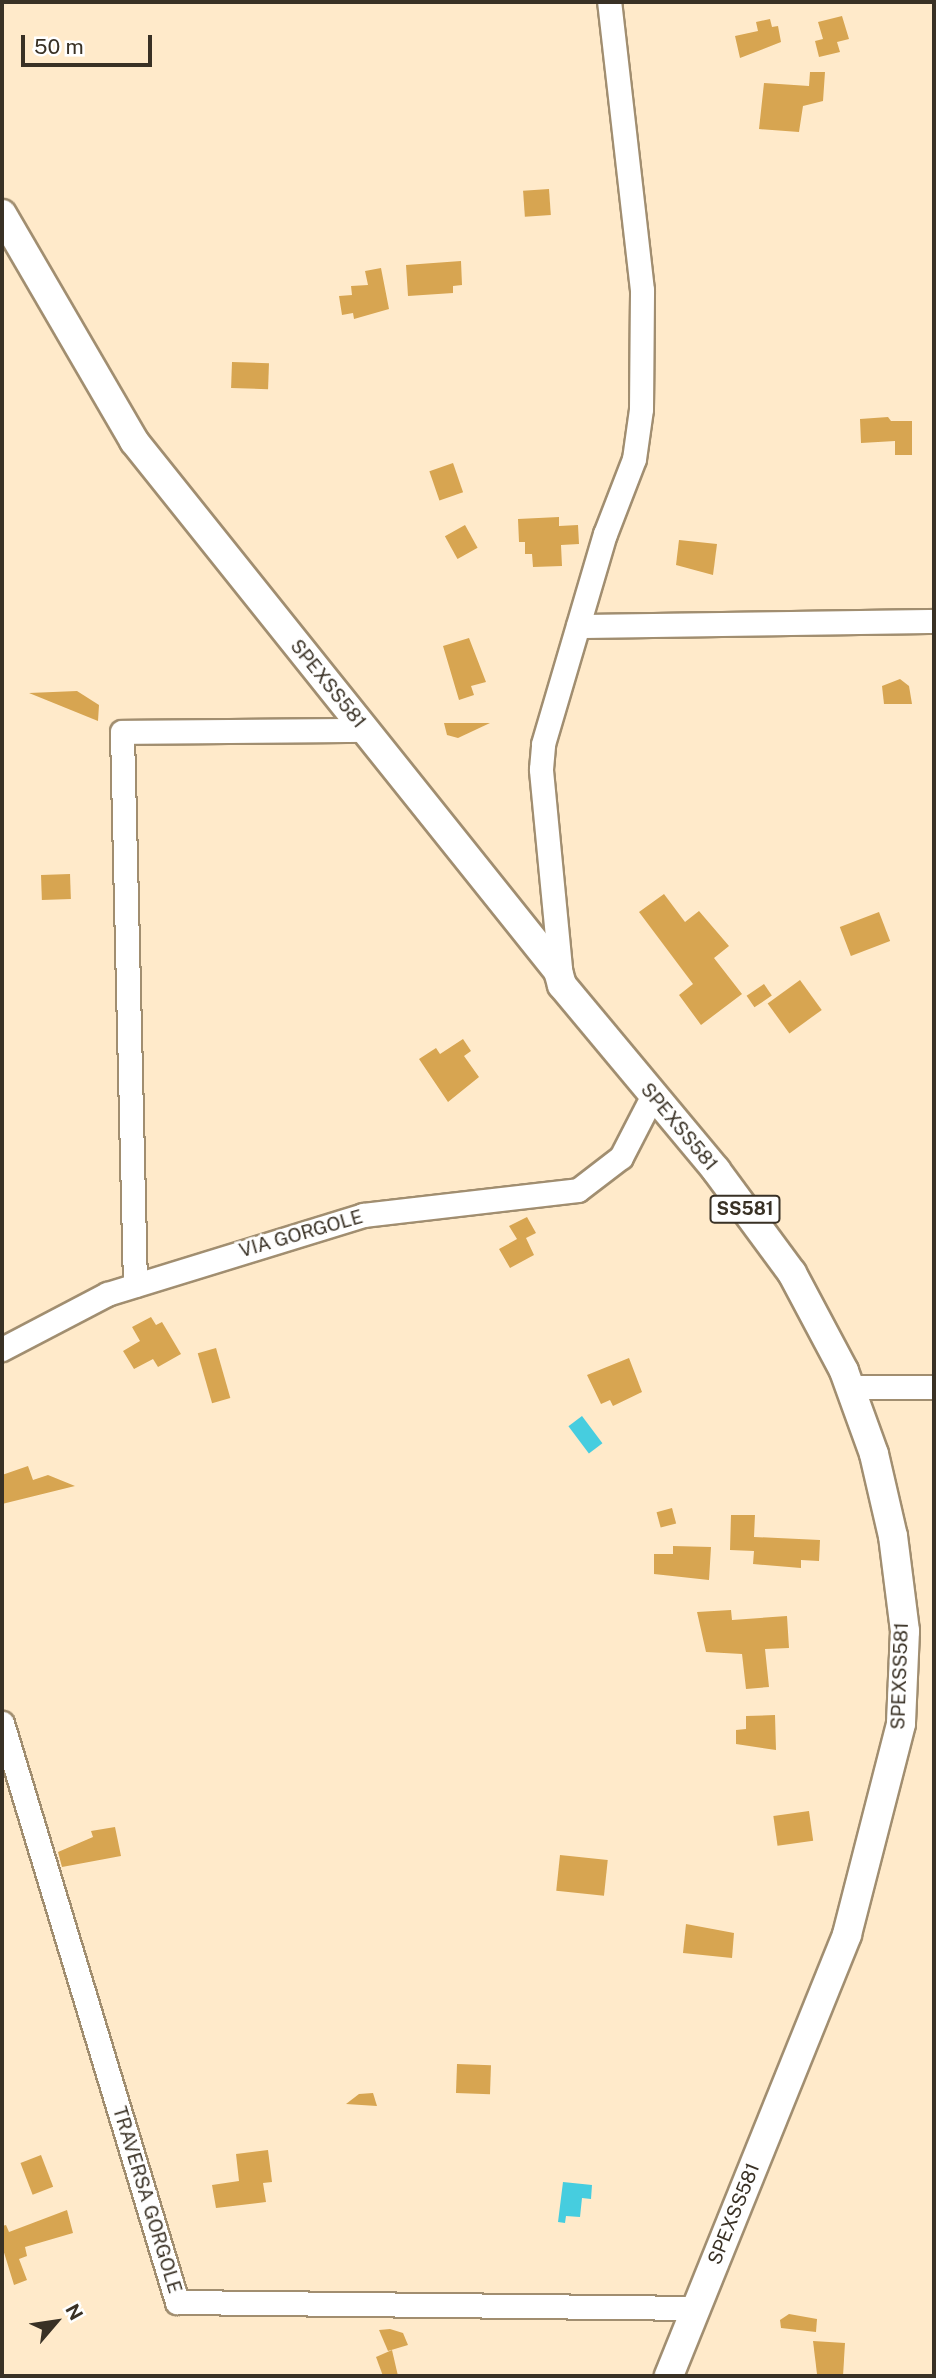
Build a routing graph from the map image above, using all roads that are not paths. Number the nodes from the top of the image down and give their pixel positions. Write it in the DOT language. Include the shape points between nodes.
graph roads {
  1 [pos="610,2"];
  2 [pos="2,214"];
  3 [pos="934,621"];
  4 [pos="578,626"];
  5 [pos="365,730"];
  6 [pos="562,985"];
  7 [pos="653,1095"];
  8 [pos="135,1285"];
  9 [pos="2,1349"];
  10 [pos="850,1387"];
  11 [pos="934,1387"];
  12 [pos="2,1723"];
  13 [pos="697,2308"];
  14 [pos="669,2376"];
  1 -- 4 [label="street" via="642,290 641,409 634,459 605,534"];
  2 -- 5 [label="main road, SPEXSS581 / SS581" via="134,441"];
  3 -- 4 [label="street"];
  4 -- 6 [label="street" via="543,744 541,769"];
  5 -- 6 [label="main road, SPEXSS581 / SS581" via="558,971"];
  5 -- 8 [label="street" via="122,732"];
  6 -- 7 [label="main road, SPEXSS581 / SS581"];
  7 -- 8 [label="street, VIA GORGOLE" via="621,1157 578,1190 363,1215"];
  7 -- 10 [label="main road, SPEXSS581 / SS581" via="792,1273"];
  8 -- 9 [label="street, VIA GORGOLE" via="107,1294"];
  10 -- 11 [label="street"];
  10 -- 13 [label="main road, SPEXSS581 / SS581" via="874,1454 893,1536 905,1631 901,1724 847,1935"];
  12 -- 13 [label="street, TRAVERSA GORGOLE" via="177,2302"];
  13 -- 14 [label="main road, SPEXSS581 / SS581"];
}
